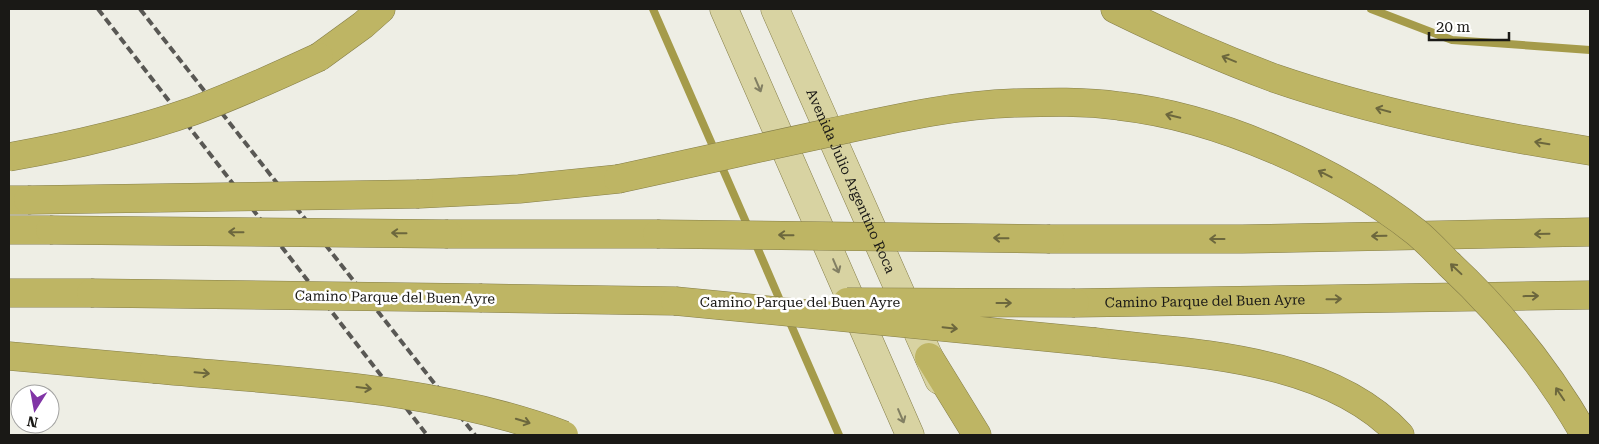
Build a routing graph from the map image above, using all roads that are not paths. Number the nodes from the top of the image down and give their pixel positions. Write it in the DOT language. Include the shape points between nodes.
graph roads {
  1 [pos="381,9"];
  2 [pos="724,9"];
  3 [pos="739,9"];
  4 [pos="775,9"];
  5 [pos="1115,9"];
  6 [pos="741,47"];
  7 [pos="1590,151"];
  8 [pos="9,157"];
  9 [pos="18,200"];
  10 [pos="9,230"];
  11 [pos="1590,232"];
  12 [pos="9,293"];
  13 [pos="1590,295"];
  14 [pos="670,301"];
  15 [pos="9,356"];
  16 [pos="929,357"];
  17 [pos="564,435"];
  18 [pos="910,435"];
  19 [pos="963,435"];
  20 [pos="977,435"];
  21 [pos="1400,435"];
  22 [pos="1585,435"];
  1 -- 8 [label="highway, bridge" via="319,57 257,86 193,111 118,134"];
  2 -- 6 [label="main road"];
  3 -- 6 [label="main road"];
  4 -- 16 [label="main road, Avenida Julio Argentino Roca"];
  7 -- 5 [label="highway, one-way" via="1510,138 1384,110 1274,78 1165,34"];
  6 -- 18 [label="main road, one-way"];
  22 -- 9 [label="highway, one-way, bridge" via="1536,358 1476,288 1416,233 1334,179 1291,157 1241,136 1175,116 1120,106 1068,102 968,107 906,116 618,179 519,189 419,194"];
  11 -- 10 [label="highway, one-way, bridge" via="1050,239"];
  12 -- 14 [label="highway, Camino Parque del Buen Ayre, bridge"];
  14 -- 13 [label="highway, Camino Parque del Buen Ayre, one-way, bridge" via="1075,303"];
  14 -- 21 [label="highway, one-way, bridge" via="1095,342 1200,354 1274,367 1321,382 1353,399"];
  15 -- 17 [label="highway, one-way, bridge" via="367,388 490,411"];
  16 -- 19 [label="main road, Avenida Julio Argentino Roca"];
  16 -- 20 [label="highway"];
}
